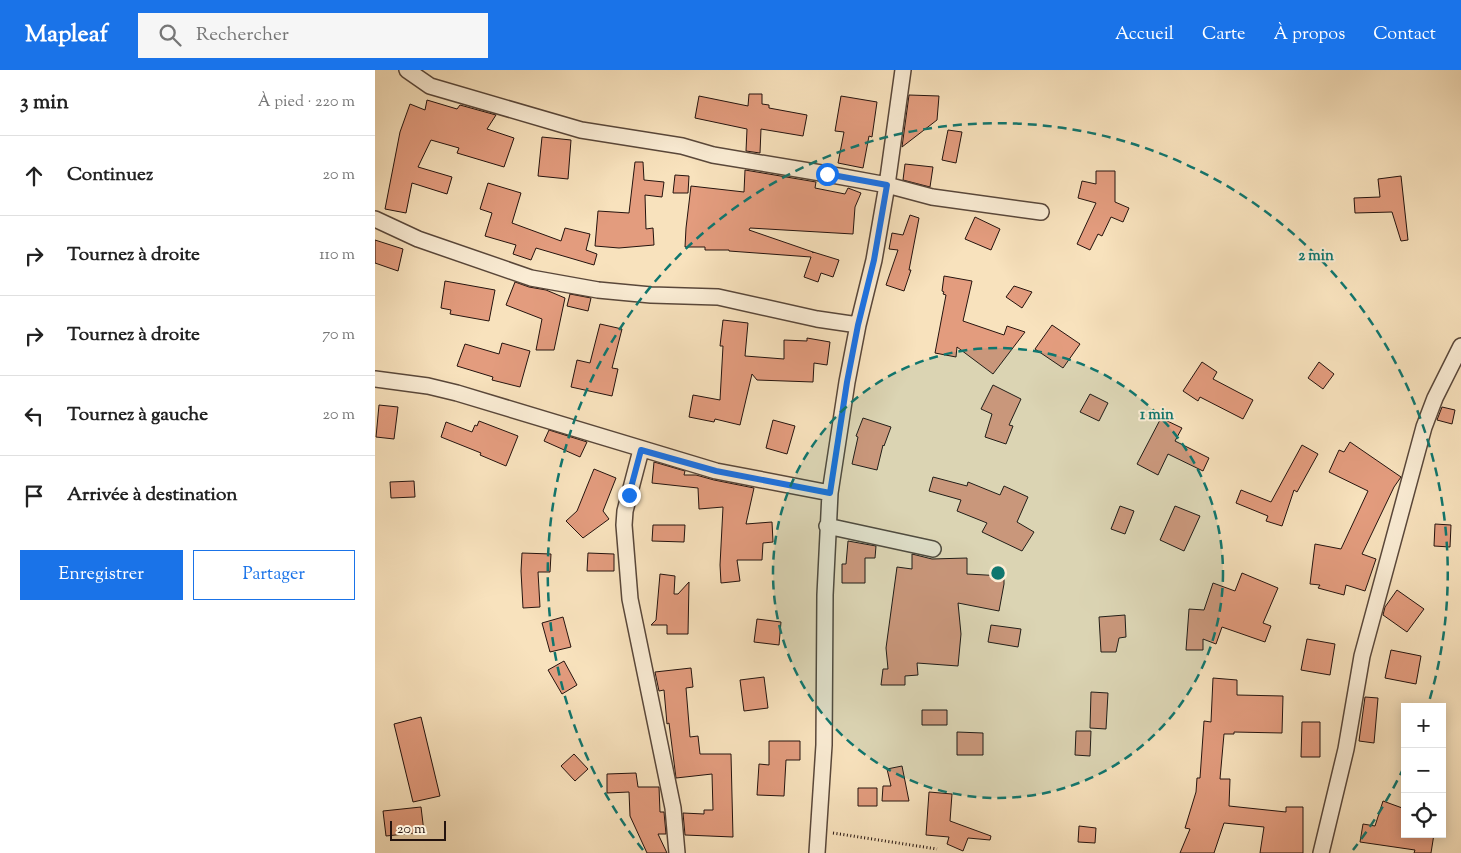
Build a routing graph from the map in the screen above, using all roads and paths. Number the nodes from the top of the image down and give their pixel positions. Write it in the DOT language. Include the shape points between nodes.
graph roads {
  1 [pos="407,70"];
  2 [pos="903,70"];
  3 [pos="887,185"];
  4 [pos="1041,212"];
  5 [pos="375,219"];
  6 [pos="858,325"];
  7 [pos="1461,346"];
  8 [pos="375,379"];
  9 [pos="641,450"];
  10 [pos="830,493"];
  11 [pos="827,526"];
  12 [pos="933,548"];
  13 [pos="818,830"];
  14 [pos="937,849"];
  15 [pos="677,853"];
  16 [pos="817,853"];
  17 [pos="1321,853"];
  1 -- 3 [label="street" via="430,86 581,130"];
  2 -- 3 [label="street"];
  3 -- 4 [label="street" via="931,197"];
  3 -- 6 [label="street"];
  5 -- 6 [label="street" via="418,239 531,278 598,290 718,297"];
  6 -- 10 [label="street"];
  7 -- 17 [label="street" via="1424,427 1363,656 1346,749"];
  8 -- 9 [label="street" via="457,393"];
  9 -- 10 [label="street" via="716,471"];
  9 -- 15 [label="street" via="625,511 630,599 673,808"];
  10 -- 11 [label="street"];
  11 -- 12 [label="street"];
  11 -- 13 [label="street" via="824,744"];
  13 -- 14 [label="path"];
  13 -- 16 [label="street"];
}
